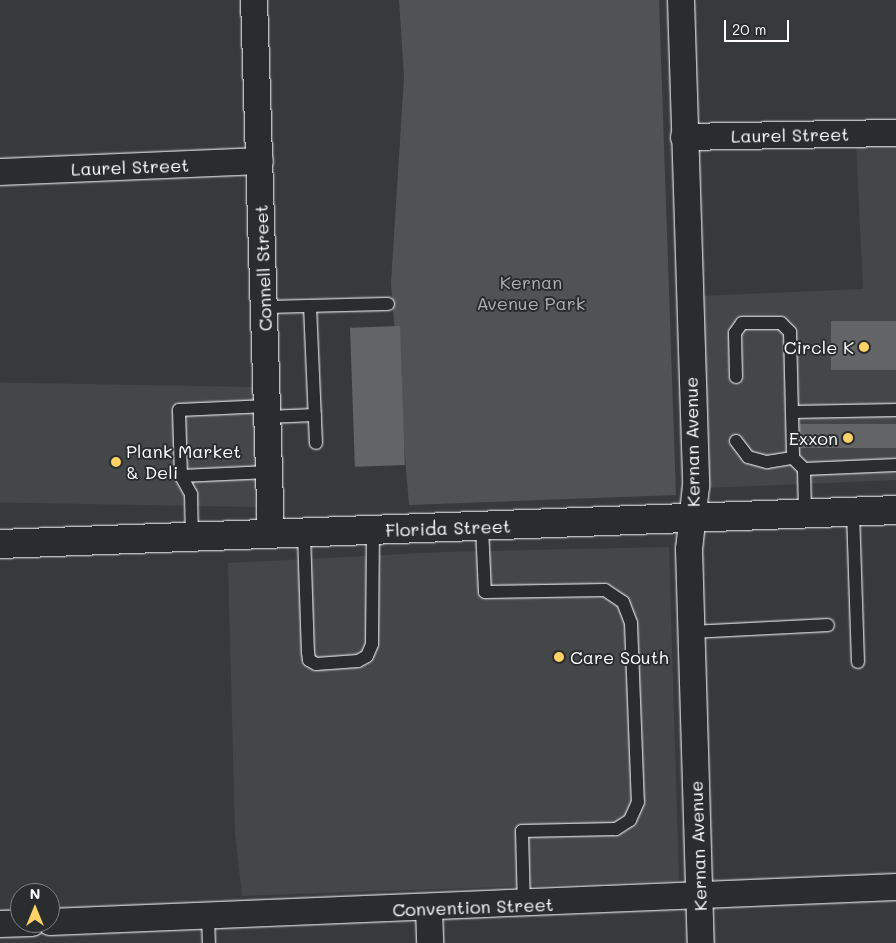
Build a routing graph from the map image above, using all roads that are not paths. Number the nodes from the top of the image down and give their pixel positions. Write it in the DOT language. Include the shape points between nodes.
graph roads {
  1 [pos="254,0"];
  2 [pos="681,0"];
  3 [pos="896,132"];
  4 [pos="684,137"];
  5 [pos="260,161"];
  6 [pos="0,172"];
  7 [pos="388,304"];
  8 [pos="310,306"];
  9 [pos="264,307"];
  10 [pos="736,377"];
  11 [pos="896,410"];
  12 [pos="267,411"];
  13 [pos="792,412"];
  14 [pos="315,415"];
  15 [pos="736,440"];
  16 [pos="316,443"];
  17 [pos="793,458"];
  18 [pos="896,465"];
  19 [pos="804,469"];
  20 [pos="269,472"];
  21 [pos="182,476"];
  22 [pos="896,510"];
  23 [pos="853,512"];
  24 [pos="805,514"];
  25 [pos="692,518"];
  26 [pos="482,526"];
  27 [pos="373,531"];
  28 [pos="304,534"];
  29 [pos="271,536"];
  30 [pos="192,538"];
  31 [pos="0,544"];
  32 [pos="828,625"];
  33 [pos="692,632"];
  34 [pos="858,662"];
  35 [pos="896,887"];
  36 [pos="700,898"];
  37 [pos="524,905"];
  38 [pos="429,909"];
  39 [pos="208,917"];
  40 [pos="60,922"];
  41 [pos="209,943"];
  42 [pos="430,943"];
  43 [pos="701,943"];
  1 -- 5 [label="street, Connell Street"];
  2 -- 4 [label="street, Kernan Avenue"];
  3 -- 4 [label="street, Laurel Street"];
  4 -- 25 [label="street, Kernan Avenue" via="696,486"];
  5 -- 6 [label="street, Laurel Street"];
  5 -- 9 [label="street, Connell Street"];
  7 -- 8 [label="lane"];
  8 -- 9 [label="lane"];
  8 -- 14 [label="lane"];
  9 -- 12 [label="street, Connell Street"];
  10 -- 13 [label="lane" via="734,333 742,323 781,323 790,332"];
  11 -- 13 [label="lane"];
  12 -- 14 [label="lane"];
  12 -- 20 [label="street, Connell Street"];
  12 -- 21 [label="lane" via="179,410"];
  13 -- 17 [label="lane"];
  14 -- 16 [label="lane"];
  15 -- 17 [label="lane" via="748,457 767,462"];
  17 -- 19 [label="lane"];
  18 -- 19 [label="lane"];
  19 -- 24 [label="lane"];
  20 -- 21 [label="lane"];
  20 -- 29 [label="street, Connell Street"];
  21 -- 30 [label="lane" via="191,494"];
  22 -- 23 [label="main road, Florida Street"];
  23 -- 24 [label="main road, Florida Street"];
  23 -- 34 [label="lane"];
  24 -- 25 [label="main road, Florida Street"];
  25 -- 26 [label="main road, Florida Street"];
  25 -- 33 [label="street, Kernan Avenue"];
  26 -- 27 [label="main road, Florida Street"];
  26 -- 37 [label="lane" via="485,592 605,590 623,602 631,623 638,802 630,820 616,829 522,832"];
  27 -- 28 [label="main road, Florida Street"];
  27 -- 28 [label="lane" via="372,644 367,656 358,661 316,664 309,660 308,652"];
  28 -- 29 [label="main road, Florida Street"];
  29 -- 30 [label="main road, Florida Street"];
  30 -- 31 [label="main road, Florida Street"];
  32 -- 33 [label="lane"];
  33 -- 36 [label="street, Kernan Avenue"];
  35 -- 36 [label="street, Convention Street"];
  36 -- 37 [label="street, Convention Street"];
  36 -- 43 [label="street, Kernan Avenue"];
  37 -- 38 [label="street, Convention Street"];
  38 -- 39 [label="street, Convention Street"];
  38 -- 42 [label="street"];
  39 -- 40 [label="street, Convention Street"];
  39 -- 41 [label="lane"];
}
